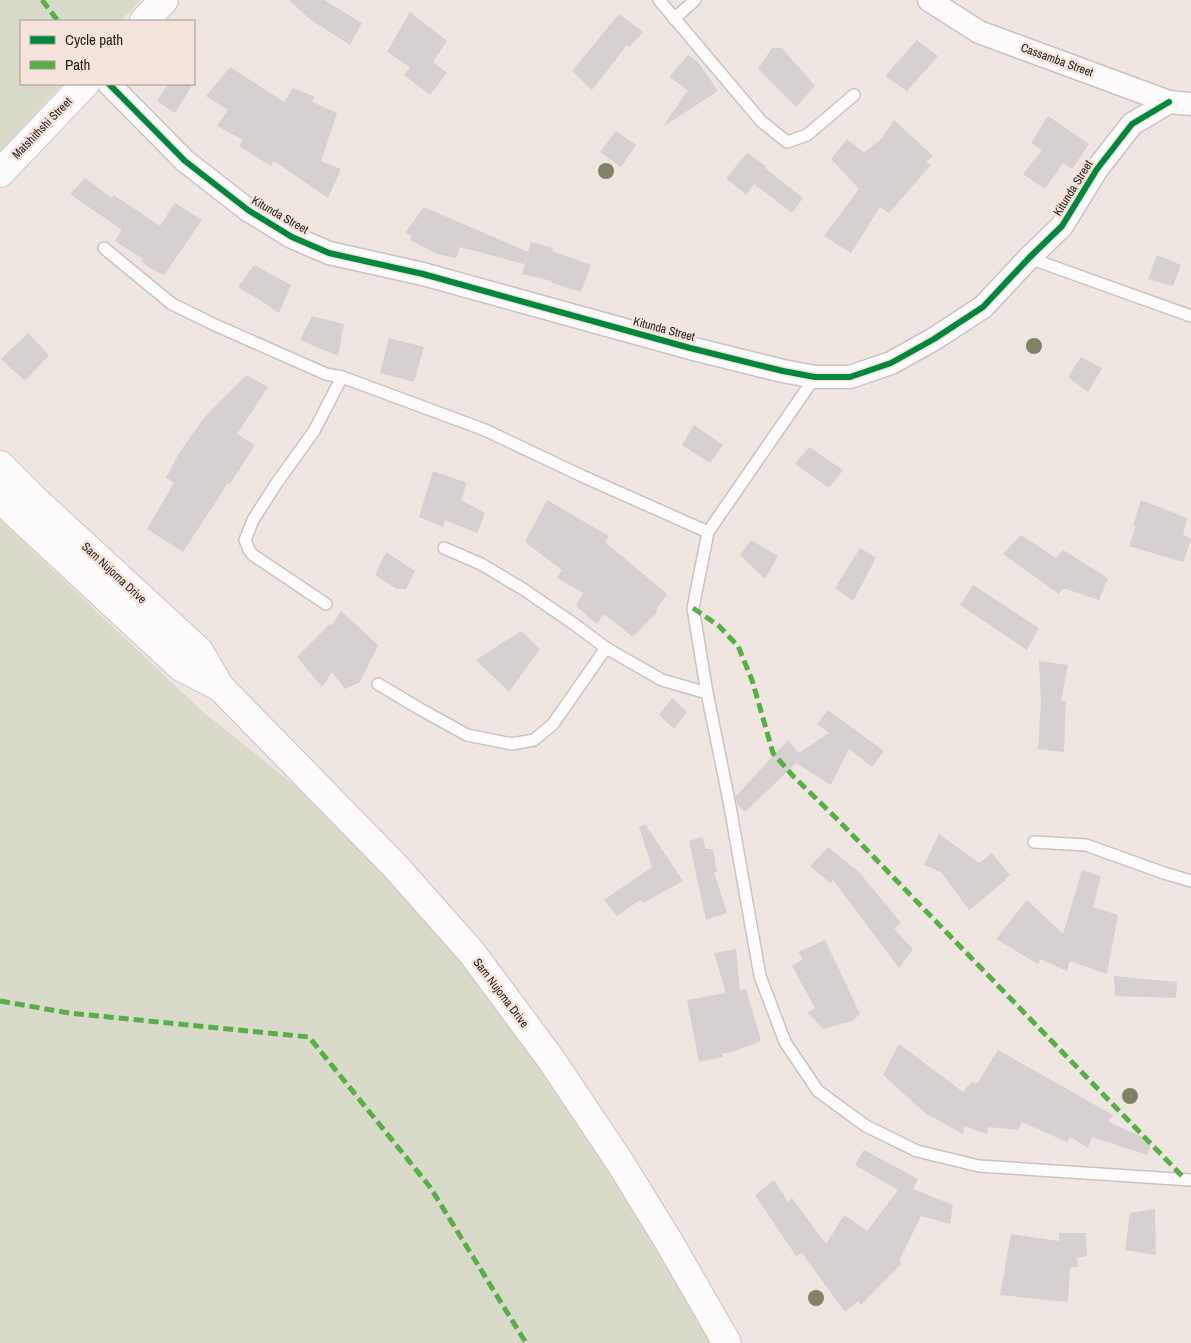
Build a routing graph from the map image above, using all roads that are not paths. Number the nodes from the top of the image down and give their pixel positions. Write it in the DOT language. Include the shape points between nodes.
graph roads {
  1 [pos="164,0"];
  2 [pos="658,0"];
  3 [pos="695,0"];
  4 [pos="929,0"];
  5 [pos="674,19"];
  6 [pos="145,20"];
  7 [pos="84,85"];
  8 [pos="110,85"];
  9 [pos="854,95"];
  10 [pos="1169,102"];
  11 [pos="1191,104"];
  12 [pos="0,173"];
  13 [pos="104,248"];
  14 [pos="1029,258"];
  15 [pos="1191,316"];
  16 [pos="342,377"];
  17 [pos="815,377"];
  18 [pos="0,465"];
  19 [pos="0,499"];
  20 [pos="708,532"];
  21 [pos="444,548"];
  22 [pos="326,604"];
  23 [pos="606,648"];
  24 [pos="378,684"];
  25 [pos="220,687"];
  26 [pos="707,693"];
  27 [pos="1034,842"];
  28 [pos="1191,881"];
  29 [pos="1191,1180"];
  30 [pos="727,1343"];
  1 -- 6 [label="main road"];
  2 -- 5 [label="lane"];
  3 -- 5 [label="lane"];
  4 -- 10 [label="street, Cassamba Street" via="979,32"];
  5 -- 9 [label="lane" via="761,121 787,142 807,135"];
  7 -- 12 [label="main road, Matshithshi Street"];
  8 -- 17 [label="street, Kitunda Street" via="185,161 248,210 292,237 328,253 423,274 690,348"];
  10 -- 11 [label="street, Cassamba Street"];
  10 -- 14 [label="street, Kitunda Street" via="1132,124 1097,169 1062,226"];
  13 -- 16 [label="lane" via="172,304 326,374"];
  14 -- 15 [label="lane"];
  14 -- 17 [label="street, Kitunda Street" via="983,307 891,363 850,376"];
  16 -- 20 [label="lane" via="485,430"];
  16 -- 22 [label="lane" via="314,431 253,520 245,540 254,555"];
  17 -- 20 [label="lane"];
  18 -- 25 [label="main road, Sam Nujoma Drive" via="199,651"];
  19 -- 25 [label="main road, Sam Nujoma Drive" via="181,667"];
  20 -- 26 [label="lane" via="694,608"];
  21 -- 23 [label="lane" via="481,564 523,589"];
  23 -- 24 [label="lane" via="553,724 534,740 512,744 467,735"];
  23 -- 26 [label="lane" via="662,680"];
  25 -- 30 [label="main road, Sam Nujoma Drive" via="395,866 472,953 550,1058 622,1164"];
  26 -- 29 [label="lane" via="760,976 784,1042 818,1091 866,1126 917,1151 979,1166"];
  27 -- 28 [label="lane" via="1086,844"];
}
